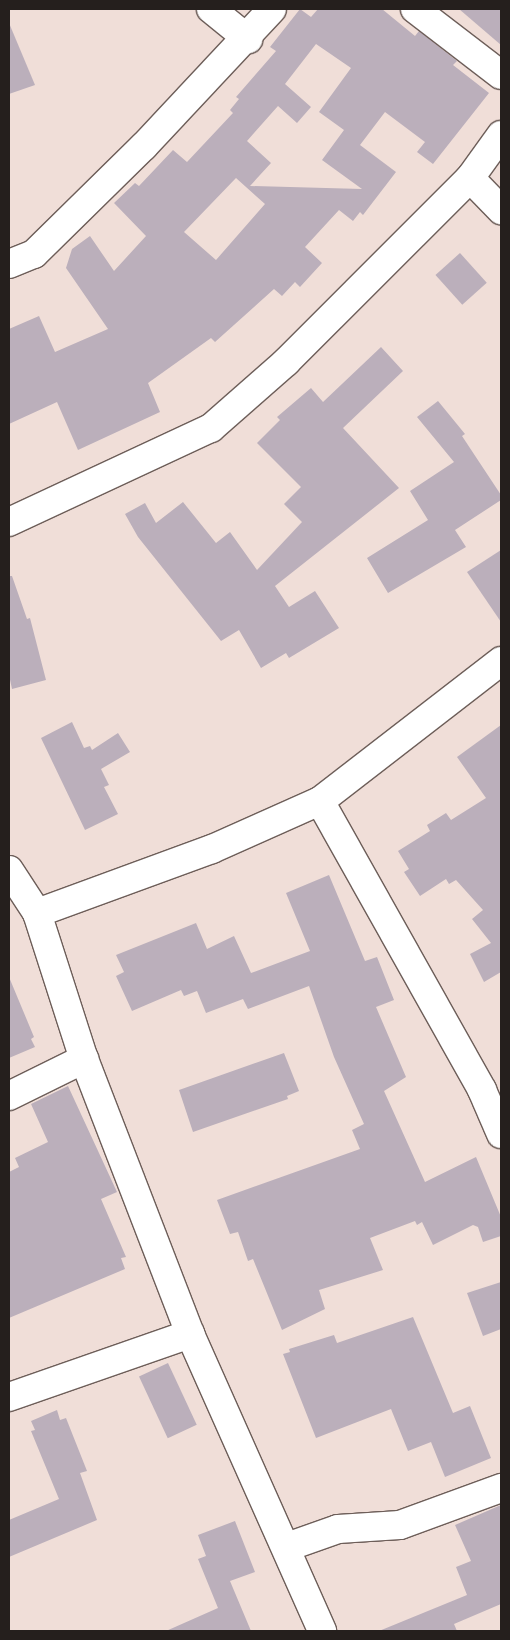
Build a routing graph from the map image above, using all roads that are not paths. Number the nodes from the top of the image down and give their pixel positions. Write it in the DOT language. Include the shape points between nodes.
graph roads {
  1 [pos="211,9"];
  2 [pos="272,9"];
  3 [pos="416,9"];
  4 [pos="248,38"];
  5 [pos="501,75"];
  6 [pos="501,135"];
  7 [pos="470,178"];
  8 [pos="501,210"];
  9 [pos="9,264"];
  10 [pos="9,522"];
  11 [pos="501,661"];
  12 [pos="320,801"];
  13 [pos="9,870"];
  14 [pos="37,913"];
  15 [pos="84,1059"];
  16 [pos="492,1086"];
  17 [pos="9,1096"];
  18 [pos="501,1134"];
  19 [pos="190,1334"];
  20 [pos="9,1397"];
  21 [pos="501,1488"];
  22 [pos="287,1547"];
  23 [pos="322,1631"];
  1 -- 4 [label="street"];
  2 -- 4 [label="street"];
  3 -- 5 [label="street"];
  4 -- 9 [label="street" via="34,254"];
  6 -- 7 [label="street"];
  7 -- 8 [label="street"];
  7 -- 10 [label="street" via="286,362 212,428"];
  11 -- 12 [label="street"];
  12 -- 14 [label="street" via="212,849"];
  12 -- 16 [label="street"];
  13 -- 14 [label="street"];
  14 -- 15 [label="street"];
  15 -- 17 [label="street"];
  15 -- 19 [label="street"];
  16 -- 18 [label="street"];
  19 -- 20 [label="street"];
  19 -- 22 [label="street"];
  21 -- 22 [label="street" via="400,1525 338,1529"];
  22 -- 23 [label="street"];
}
